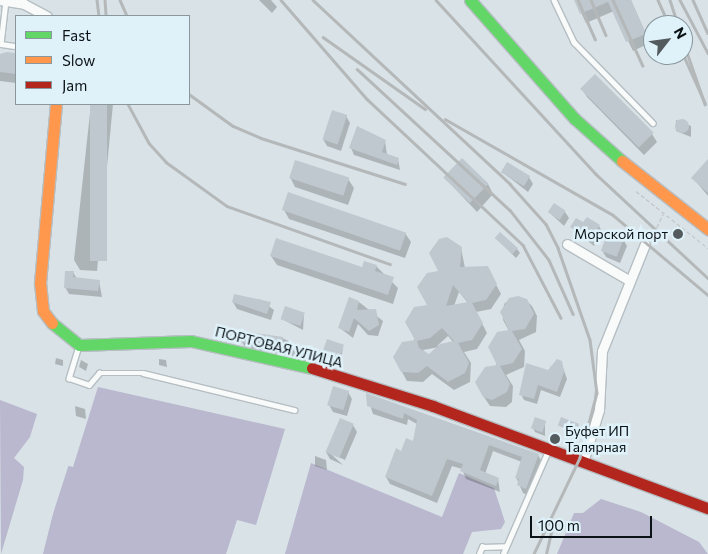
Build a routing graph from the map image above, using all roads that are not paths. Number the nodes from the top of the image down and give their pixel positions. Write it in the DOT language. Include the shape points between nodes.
graph roads {
  1 [pos="0,0"];
  2 [pos="470,0"];
  3 [pos="554,0"];
  4 [pos="6,1"];
  5 [pos="46,15"];
  6 [pos="15,46"];
  7 [pos="56,105"];
  8 [pos="653,123"];
  9 [pos="708,229"];
  10 [pos="567,244"];
  11 [pos="645,244"];
  12 [pos="630,281"];
  13 [pos="79,345"];
  14 [pos="295,410"];
  15 [pos="550,448"];
  16 [pos="584,459"];
  17 [pos="708,508"];
  18 [pos="506,546"];
  19 [pos="479,554"];
  20 [pos="503,554"];
  1 -- 4 [label="street"];
  2 -- 9 [label="main road" via="575,119 637,175"];
  3 -- 8 [label="lane" via="574,42"];
  4 -- 5 [label="street" via="39,9"];
  4 -- 6 [label="lane" via="1,44"];
  7 -- 13 [label="main road" via="40,283 43,311 58,331"];
  10 -- 12 [label="street"];
  11 -- 12 [label="street"];
  12 -- 16 [label="street" via="602,351 599,410"];
  13 -- 14 [label="lane" via="69,378 89,385 99,374 143,373"];
  13 -- 15 [label="main road, ПОРТОВАЯ УЛИЦА" via="200,342 300,364"];
  15 -- 16 [label="main road, ПОРТОВАЯ УЛИЦА"];
  15 -- 18 [label="lane"];
  16 -- 17 [label="main road, ПОРТОВАЯ УЛИЦА"];
  18 -- 19 [label="lane" via="482,547"];
  18 -- 20 [label="lane"];
}
